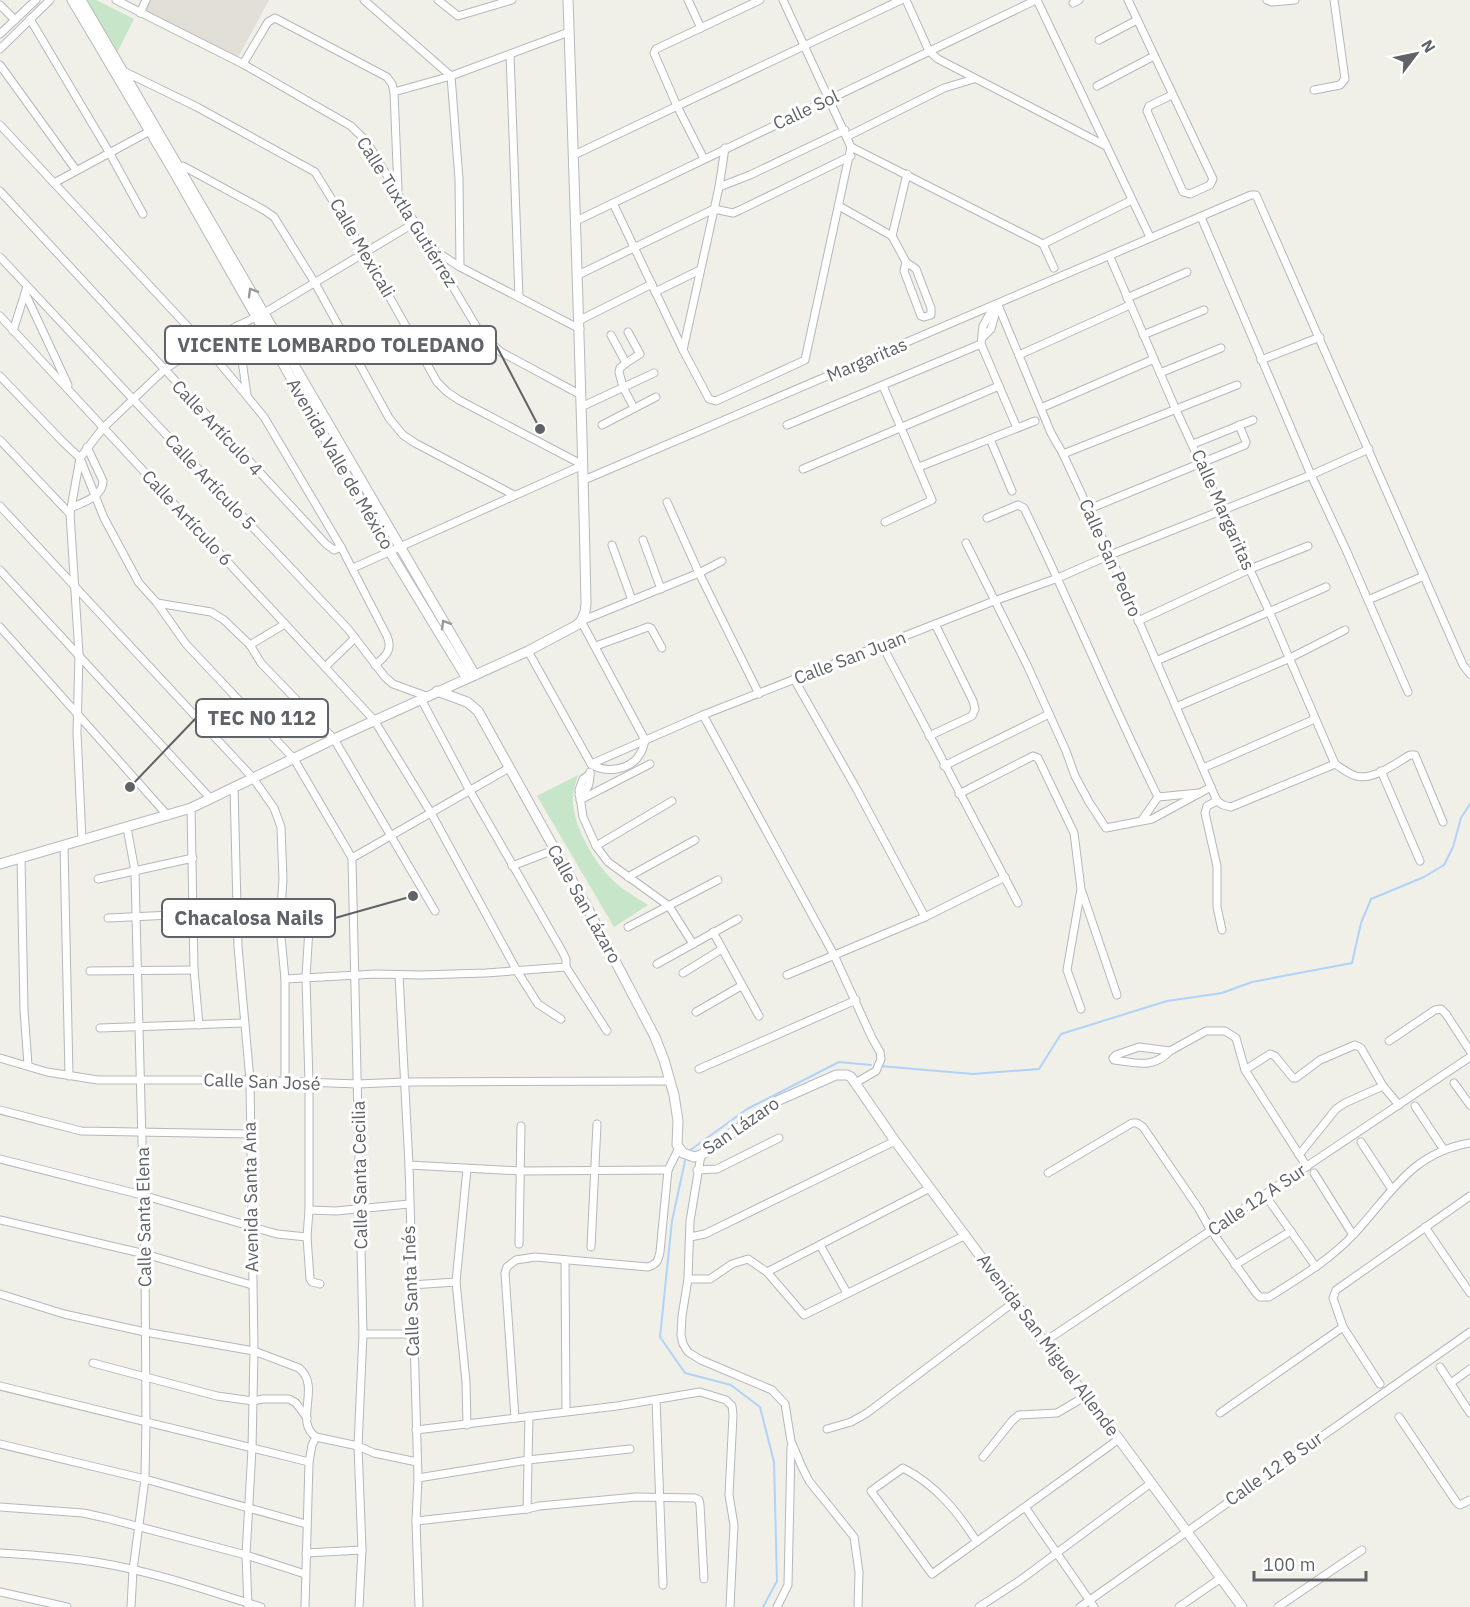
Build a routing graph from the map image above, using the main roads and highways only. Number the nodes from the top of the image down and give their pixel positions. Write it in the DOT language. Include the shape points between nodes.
graph roads {
  1 [pos="72,0"];
  2 [pos="81,0"];
  3 [pos="568,0"];
  4 [pos="177,170"];
  5 [pos="471,676"];
  6 [pos="437,691"];
  7 [pos="0,864"];
  8 [pos="857,1082"];
  9 [pos="684,1152"];
  10 [pos="1242,1607"];
  1 -- 4 [label="main road, Avenida Valle de México"];
  2 -- 4 [label="main road, Avenida Valle de México"];
  3 -- 5 [label="main road" via="586,604 581,621 528,651"];
  4 -- 5 [label="main road, Avenida Valle de México"];
  5 -- 6 [label="main road"];
  6 -- 7 [label="main road" via="191,808"];
  6 -- 9 [label="main road, Calle San Lázaro" via="473,705 589,911 655,1037 670,1081 678,1122 676,1140"];
  8 -- 9 [label="main road, San Lázaro" via="847,1075 836,1075 777,1101 700,1155"];
  8 -- 10 [label="main road, Avenida San Miguel Allende" via="895,1141"];
}
